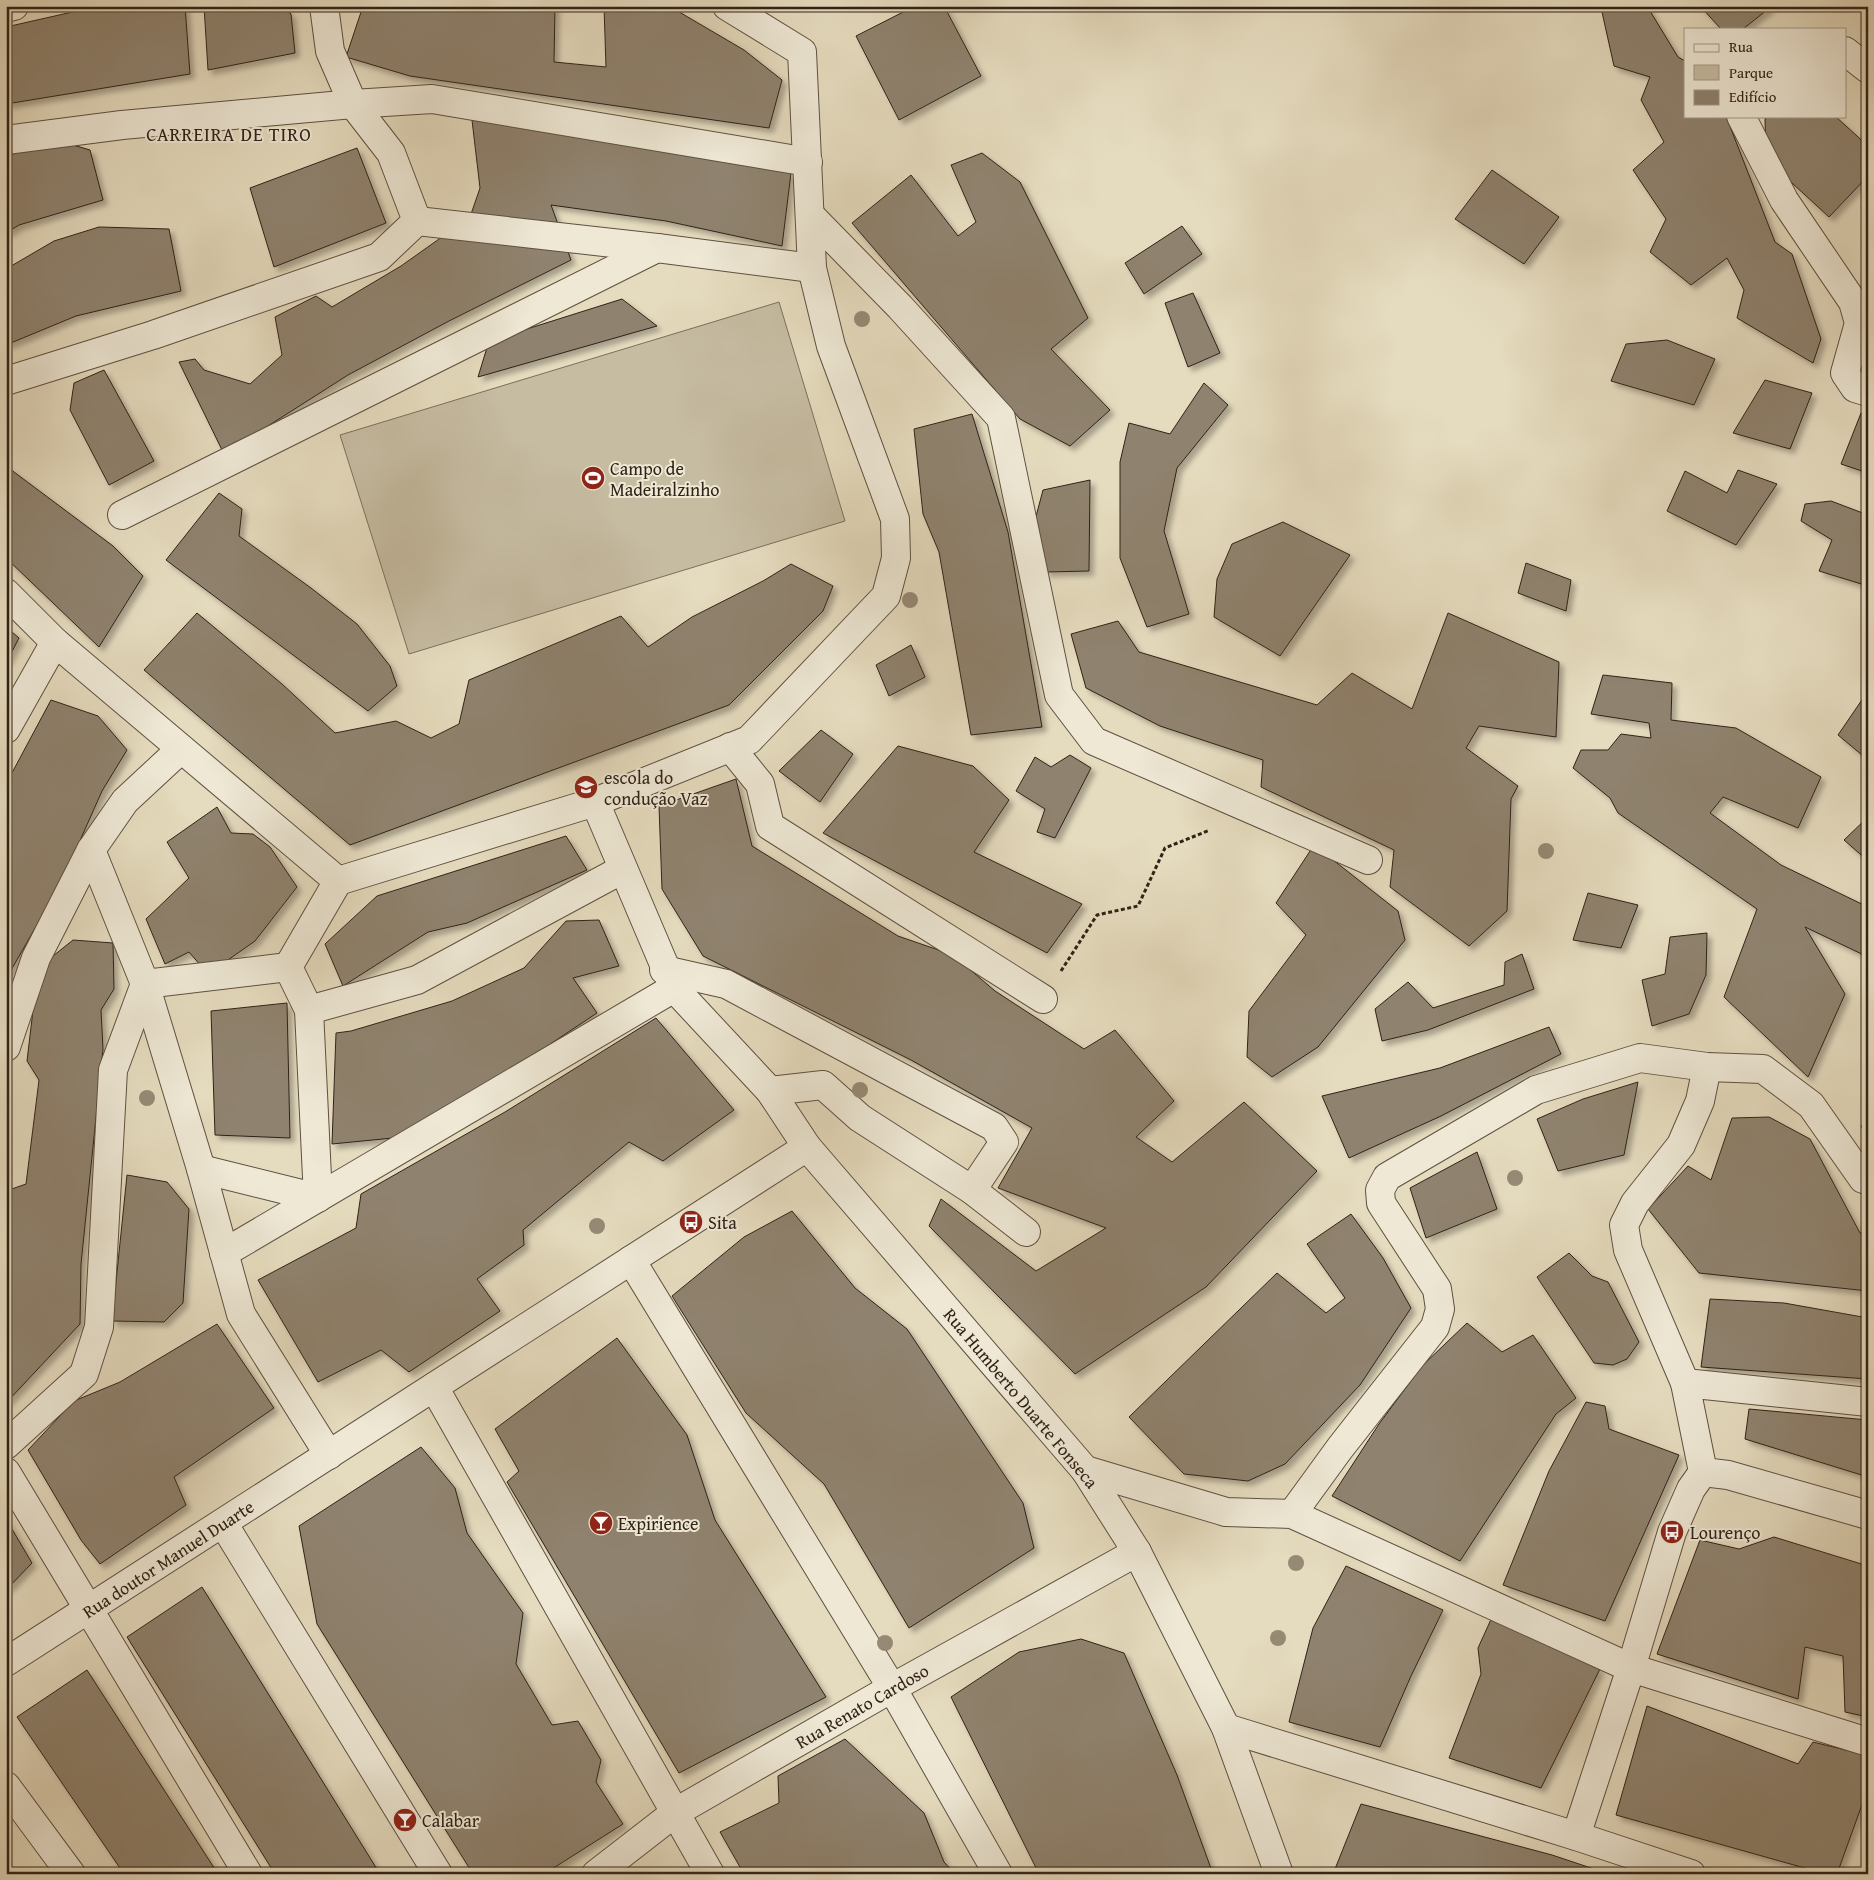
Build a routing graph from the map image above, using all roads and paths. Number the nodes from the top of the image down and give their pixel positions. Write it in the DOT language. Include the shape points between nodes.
graph roads {
  1 [pos="14,6"];
  2 [pos="324,6"];
  3 [pos="728,6"];
  4 [pos="6,8"];
  5 [pos="1846,52"];
  6 [pos="1868,69"];
  7 [pos="353,104"];
  8 [pos="1742,118"];
  9 [pos="6,140"];
  10 [pos="808,162"];
  11 [pos="810,216"];
  12 [pos="417,221"];
  13 [pos="657,248"];
  14 [pos="812,268"];
  15 [pos="6,381"];
  16 [pos="1868,392"];
  17 [pos="122,515"];
  18 [pos="6,593"];
  19 [pos="55,642"];
  20 [pos="6,729"];
  21 [pos="730,747"];
  22 [pos="181,749"];
  23 [pos="594,802"];
  24 [pos="1260,814"];
  25 [pos="91,850"];
  26 [pos="1368,860"];
  27 [pos="623,869"];
  28 [pos="338,881"];
  29 [pos="288,967"];
  30 [pos="669,979"];
  31 [pos="145,984"];
  32 [pos="1043,998"];
  33 [pos="309,1010"];
  34 [pos="6,1047"];
  35 [pos="1707,1068"];
  36 [pos="770,1091"];
  37 [pos="807,1146"];
  38 [pos="201,1169"];
  39 [pos="1863,1179"];
  40 [pos="972,1190"];
  41 [pos="318,1198"];
  42 [pos="1026,1232"];
  43 [pos="224,1253"];
  44 [pos="631,1260"];
  45 [pos="1685,1383"];
  46 [pos="434,1387"];
  47 [pos="1868,1402"];
  48 [pos="6,1445"];
  49 [pos="330,1455"];
  50 [pos="1085,1470"];
  51 [pos="6,1472"];
  52 [pos="1704,1472"];
  53 [pos="1292,1514"];
  54 [pos="1868,1515"];
  55 [pos="223,1523"];
  56 [pos="1137,1552"];
  57 [pos="88,1610"];
  58 [pos="6,1662"];
  59 [pos="1631,1668"];
  60 [pos="892,1688"];
  61 [pos="1226,1728"];
  62 [pos="1868,1742"];
  63 [pos="6,1786"];
  64 [pos="676,1812"];
  65 [pos="1576,1836"];
  66 [pos="71,1874"];
  67 [pos="248,1874"];
  68 [pos="438,1874"];
  69 [pos="596,1874"];
  70 [pos="710,1874"];
  71 [pos="998,1874"];
  72 [pos="1279,1874"];
  73 [pos="1691,1874"];
  1 -- 4 [label="street"];
  2 -- 7 [label="street" via="330,51"];
  3 -- 10 [label="street" via="802,52"];
  5 -- 6 [label="street"];
  7 -- 9 [label="street" via="122,125"];
  7 -- 10 [label="street" via="432,99"];
  7 -- 12 [label="street" via="391,153"];
  8 -- 16 [label="street" via="1784,200 1853,302 1859,323 1845,373 1855,388"];
  10 -- 11 [label="street"];
  11 -- 14 [label="street"];
  11 -- 24 [label="street" via="900,307 1001,418 1059,695 1094,741"];
  12 -- 13 [label="street"];
  12 -- 15 [label="street" via="379,257 153,335"];
  13 -- 14 [label="street"];
  13 -- 17 [label="street"];
  14 -- 21 [label="street" via="831,346 894,519 896,558 886,596 749,740"];
  18 -- 19 [label="street"];
  19 -- 20 [label="street"];
  19 -- 22 [label="street"];
  21 -- 23 [label="street"];
  21 -- 32 [label="street" via="760,784 770,826"];
  22 -- 25 [label="street" via="125,802"];
  22 -- 28 [label="street"];
  23 -- 27 [label="street"];
  23 -- 28 [label="street"];
  24 -- 26 [label="street"];
  24 -- 32 [label="path" via="1165,848 1138,906 1096,915"];
  25 -- 31 [label="street"];
  25 -- 34 [label="street" via="36,958"];
  27 -- 30 [label="street"];
  27 -- 33 [label="street" via="417,980"];
  28 -- 29 [label="street"];
  29 -- 31 [label="street"];
  29 -- 33 [label="street"];
  30 -- 36 [label="street, Rua Humberto Duarte Fonseca"];
  30 -- 40 [label="street" via="726,984 994,1127 1004,1142"];
  30 -- 41 [label="street"];
  31 -- 38 [label="street"];
  31 -- 48 [label="street" via="113,1070 99,1327 84,1374"];
  33 -- 41 [label="street"];
  35 -- 39 [label="street" via="1763,1069 1811,1105"];
  35 -- 45 [label="street" via="1700,1101 1681,1145 1635,1203 1624,1224 1628,1250"];
  35 -- 53 [label="street" via="1640,1058 1536,1090 1387,1178 1380,1190 1381,1203 1437,1290 1440,1309 1435,1327"];
  36 -- 37 [label="street, Rua Humberto Duarte Fonseca"];
  36 -- 40 [label="street" via="823,1085 860,1118"];
  37 -- 44 [label="street, Rua doutor Manuel Duarte"];
  37 -- 50 [label="street, Rua Humberto Duarte Fonseca"];
  38 -- 41 [label="street"];
  38 -- 43 [label="street"];
  40 -- 42 [label="street"];
  41 -- 43 [label="street"];
  43 -- 49 [label="street" via="241,1314"];
  44 -- 46 [label="street, Rua doutor Manuel Duarte"];
  44 -- 60 [label="street"];
  45 -- 47 [label="street"];
  45 -- 52 [label="street"];
  46 -- 49 [label="street, Rua doutor Manuel Duarte"];
  46 -- 64 [label="street"];
  49 -- 55 [label="street, Rua doutor Manuel Duarte"];
  50 -- 53 [label="street" via="1226,1512"];
  50 -- 56 [label="street, Rua Humberto Duarte Fonseca"];
  51 -- 57 [label="street"];
  52 -- 54 [label="street" via="1728,1475"];
  52 -- 59 [label="street" via="1691,1489 1672,1532"];
  53 -- 59 [label="street"];
  55 -- 57 [label="street, Rua doutor Manuel Duarte"];
  55 -- 68 [label="street"];
  56 -- 60 [label="street, Rua Renato Cardoso"];
  56 -- 61 [label="street, Rua Humberto Duarte Fonseca"];
  57 -- 58 [label="street, Rua doutor Manuel Duarte"];
  57 -- 67 [label="street"];
  59 -- 62 [label="street"];
  59 -- 65 [label="street"];
  60 -- 64 [label="street, Rua Renato Cardoso"];
  60 -- 71 [label="street"];
  61 -- 65 [label="street"];
  61 -- 72 [label="street, Rua Humberto Duarte Fonseca"];
  63 -- 66 [label="street"];
  64 -- 69 [label="street, Rua Renato Cardoso"];
  64 -- 70 [label="street"];
  65 -- 73 [label="street"];
}
